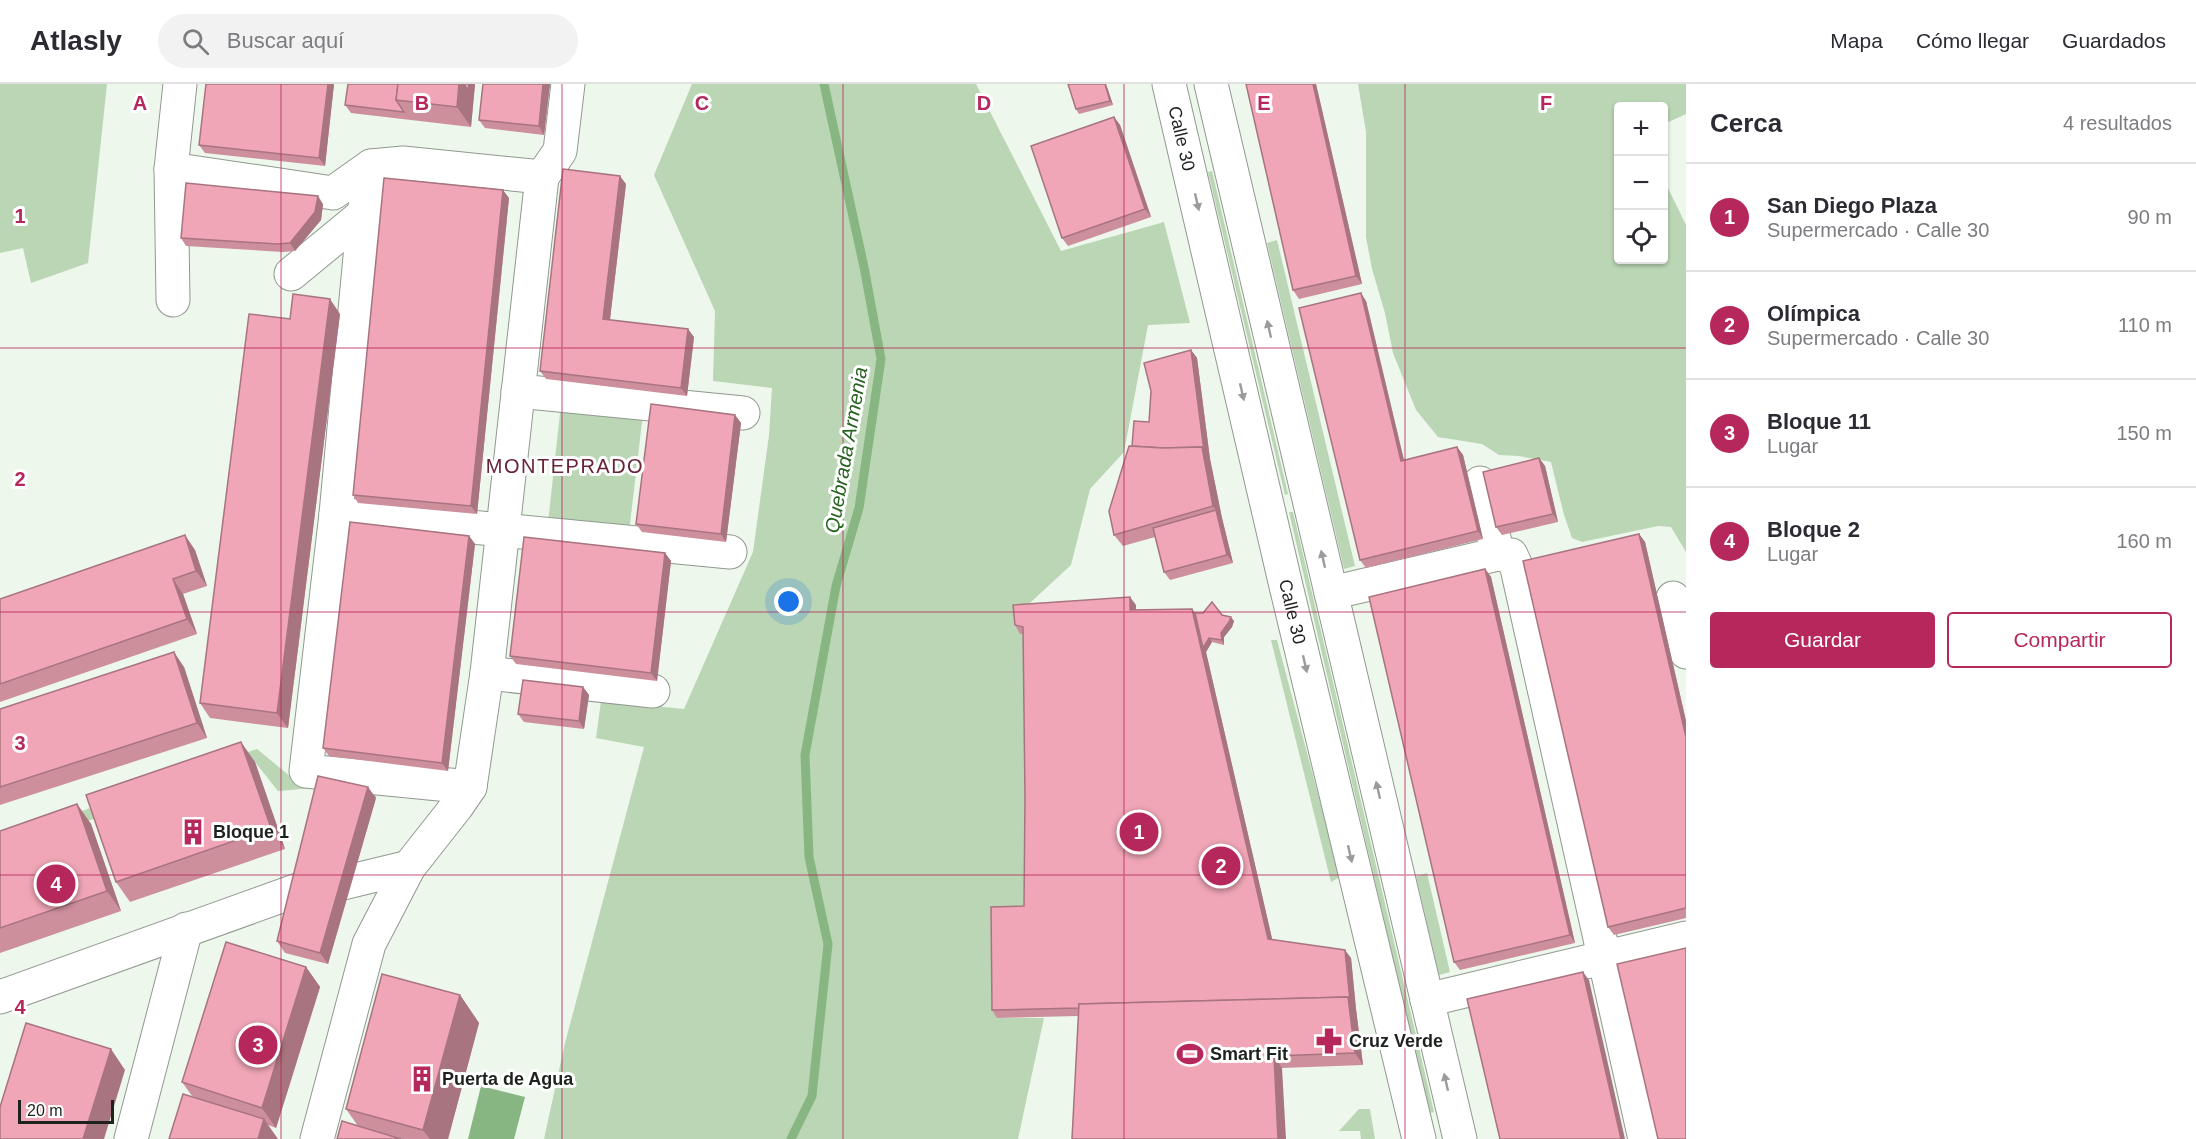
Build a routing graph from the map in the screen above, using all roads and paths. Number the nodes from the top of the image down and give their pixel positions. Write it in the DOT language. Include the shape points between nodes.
graph roads {
  1 [pos="180,84"];
  2 [pos="568,84"];
  3 [pos="1169,84"];
  4 [pos="1211,84"];
  5 [pos="371,166"];
  6 [pos="171,169"];
  7 [pos="542,177"];
  8 [pos="364,214"];
  9 [pos="291,274"];
  10 [pos="172,300"];
  11 [pos="518,391"];
  12 [pos="743,413"];
  13 [pos="1480,483"];
  14 [pos="336,514"];
  15 [pos="503,531"];
  16 [pos="730,552"];
  17 [pos="1498,554"];
  18 [pos="1331,593"];
  19 [pos="1673,598"];
  20 [pos="1686,652"];
  21 [pos="487,673"];
  22 [pos="653,691"];
  23 [pos="470,787"];
  24 [pos="408,867"];
  25 [pos="186,929"];
  26 [pos="1686,938"];
  27 [pos="1605,957"];
  28 [pos="0,997"];
  29 [pos="1427,1000"];
  30 [pos="131,1139"];
  31 [pos="317,1139"];
  32 [pos="1419,1139"];
  33 [pos="1460,1139"];
  34 [pos="1645,1139"];
  1 -- 6 [label="street"];
  2 -- 7 [label="street" via="560,151"];
  3 -- 32 [label="street, Calle 30, one-way"];
  18 -- 4 [label="street, one-way"];
  5 -- 6 [label="street" via="333,193"];
  5 -- 7 [label="street" via="403,163"];
  5 -- 8 [label="street"];
  6 -- 10 [label="street"];
  7 -- 11 [label="street"];
  8 -- 9 [label="street"];
  8 -- 14 [label="street"];
  11 -- 12 [label="street"];
  11 -- 15 [label="street"];
  13 -- 17 [label="street"];
  14 -- 15 [label="street"];
  14 -- 23 [label="street" via="306,771"];
  15 -- 16 [label="street"];
  15 -- 21 [label="street"];
  17 -- 18 [label="street"];
  17 -- 27 [label="street" via="1511,555 1516,568"];
  29 -- 18 [label="street, one-way"];
  19 -- 20 [label="street"];
  21 -- 22 [label="street"];
  21 -- 23 [label="street"];
  23 -- 24 [label="street"];
  24 -- 25 [label="street" via="343,883 309,886"];
  24 -- 31 [label="street" via="369,944"];
  25 -- 28 [label="street"];
  25 -- 30 [label="street"];
  26 -- 27 [label="street"];
  27 -- 29 [label="street"];
  27 -- 34 [label="street"];
  33 -- 29 [label="street, one-way"];
}
